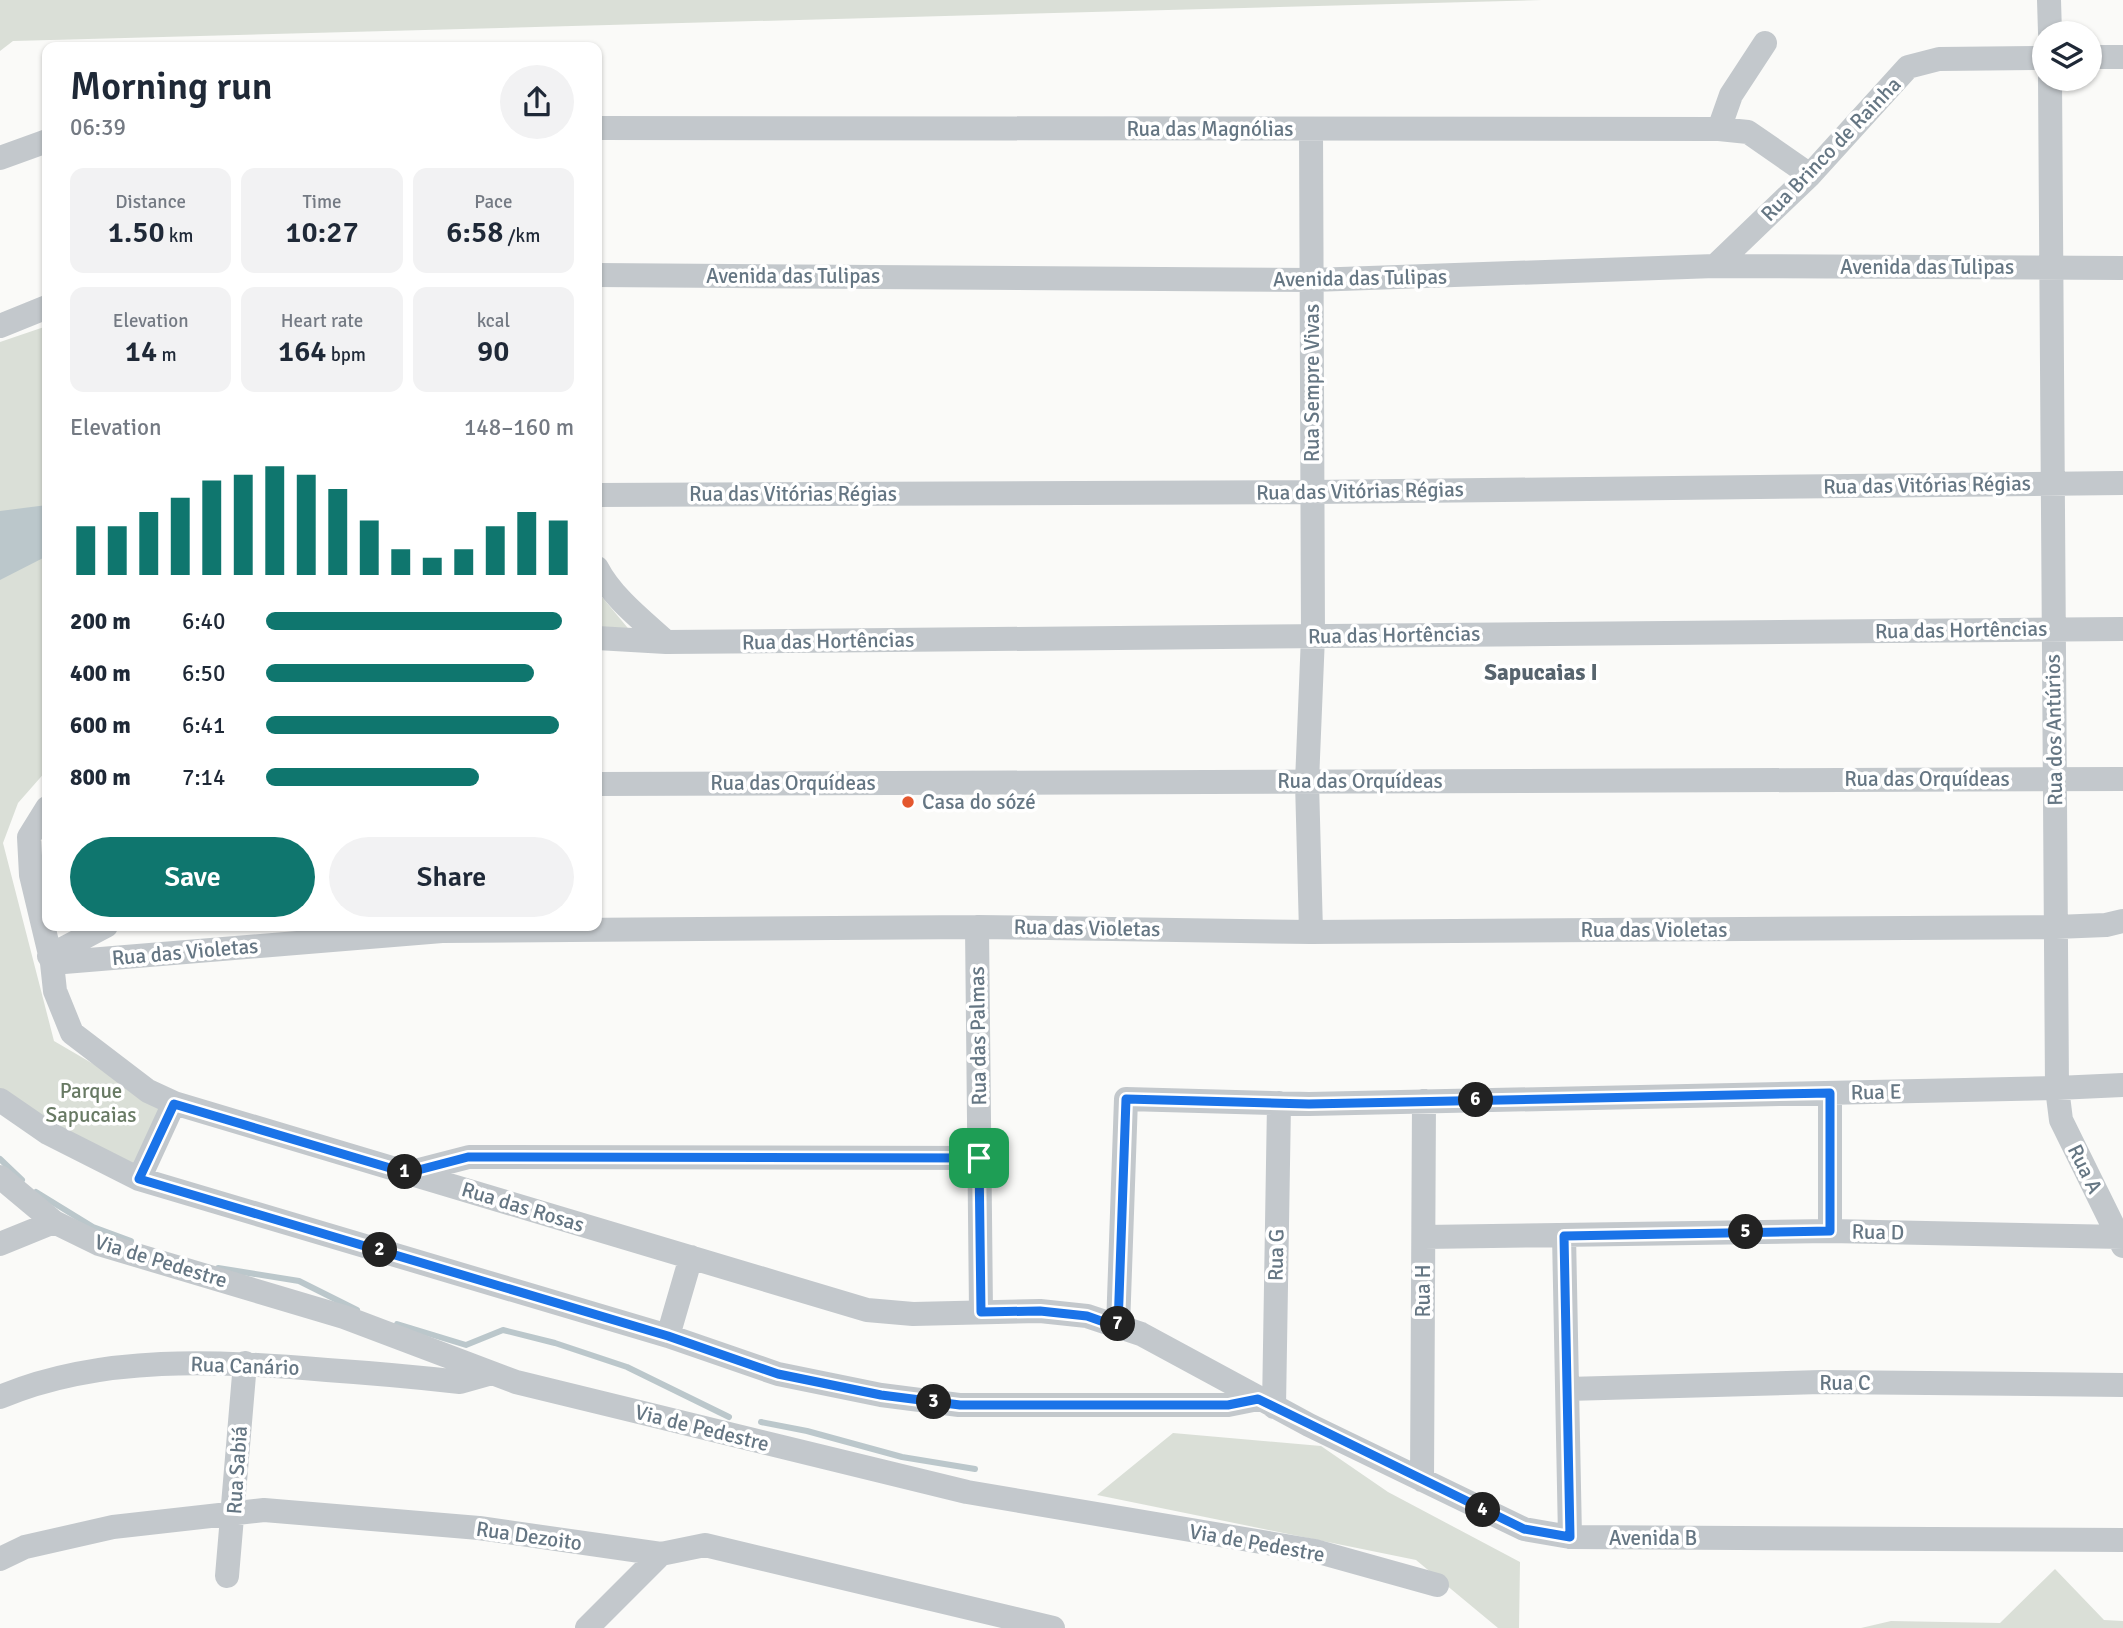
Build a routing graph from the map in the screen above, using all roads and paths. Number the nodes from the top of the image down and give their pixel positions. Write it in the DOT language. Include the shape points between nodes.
graph roads {
  1 [pos="2049,0"];
  2 [pos="2050,21"];
  3 [pos="1765,43"];
  4 [pos="2102,57"];
  5 [pos="2123,57"];
  6 [pos="2032,58"];
  7 [pos="2050,91"];
  8 [pos="602,128"];
  9 [pos="1311,129"];
  10 [pos="1718,129"];
  11 [pos="42,143"];
  12 [pos="0,158"];
  13 [pos="1810,175"];
  14 [pos="1715,266"];
  15 [pos="2050,268"];
  16 [pos="2123,268"];
  17 [pos="602,275"];
  18 [pos="1312,280"];
  19 [pos="42,309"];
  20 [pos="0,326"];
  21 [pos="2123,483"];
  22 [pos="2053,484"];
  23 [pos="1312,492"];
  24 [pos="602,495"];
  25 [pos="602,578"];
  26 [pos="2053,629"];
  27 [pos="2123,629"];
  28 [pos="1312,636"];
  29 [pos="602,638"];
  30 [pos="666,642"];
  31 [pos="2055,779"];
  32 [pos="2123,779"];
  33 [pos="1307,782"];
  34 [pos="602,784"];
  35 [pos="42,816"];
  36 [pos="2123,921"];
  37 [pos="42,924"];
  38 [pos="976,927"];
  39 [pos="2056,927"];
  40 [pos="602,928"];
  41 [pos="44,931"];
  42 [pos="98,931"];
  43 [pos="404,931"];
  44 [pos="1311,932"];
  45 [pos="50,959"];
  46 [pos="2123,1085"];
  47 [pos="2057,1088"];
  48 [pos="1830,1093"];
  49 [pos="0,1100"];
  50 [pos="1424,1101"];
  51 [pos="1279,1103"];
  52 [pos="174,1104"];
  53 [pos="979,1158"];
  54 [pos="407,1173"];
  55 [pos="0,1177"];
  56 [pos="139,1179"];
  57 [pos="54,1222"];
  58 [pos="1830,1231"];
  59 [pos="1564,1236"];
  60 [pos="1423,1237"];
  61 [pos="2121,1240"];
  62 [pos="0,1244"];
  63 [pos="691,1257"];
  64 [pos="981,1312"];
  65 [pos="1118,1327"];
  66 [pos="668,1336"];
  67 [pos="245,1363"];
  68 [pos="492,1373"];
  69 [pos="2123,1385"];
  70 [pos="1567,1389"];
  71 [pos="0,1397"];
  72 [pos="1266,1403"];
  73 [pos="1422,1480"];
  74 [pos="234,1513"];
  75 [pos="1570,1537"];
  76 [pos="2123,1540"];
  77 [pos="660,1554"];
  78 [pos="0,1559"];
  79 [pos="228,1576"];
  80 [pos="1437,1585"];
  81 [pos="587,1628"];
  82 [pos="1054,1628"];
  1 -- 2 [label="street"];
  3 -- 10 [label="street" via="1731,94"];
  4 -- 5 [label="street"];
  6 -- 13 [label="street, Rua Brinco de Rainha" via="1939,59 1908,68"];
  7 -- 15 [label="street, Rua dos Antúrios"];
  8 -- 9 [label="street, Rua das Magnólias"];
  9 -- 10 [label="street, Rua das Magnólias"];
  9 -- 18 [label="street, Rua Sempre Vivas"];
  10 -- 13 [label="street, Rua das Magnólias" via="1748,132"];
  11 -- 12 [label="street"];
  13 -- 14 [label="street, Rua Brinco de Rainha"];
  14 -- 15 [label="street, Avenida das Tulipas"];
  14 -- 18 [label="street, Avenida das Tulipas"];
  15 -- 16 [label="street, Avenida das Tulipas"];
  15 -- 22 [label="street, Rua dos Antúrios"];
  17 -- 18 [label="street, Avenida das Tulipas"];
  18 -- 23 [label="street, Rua Sempre Vivas"];
  19 -- 20 [label="street"];
  21 -- 22 [label="street, Rua das Vitórias Régias"];
  22 -- 23 [label="street, Rua das Vitórias Régias"];
  22 -- 26 [label="street, Rua dos Antúrios"];
  23 -- 24 [label="street, Rua das Vitórias Régias"];
  23 -- 28 [label="street, Rua Sempre Vivas"];
  25 -- 30 [label="street"];
  26 -- 27 [label="street, Rua das Hortências"];
  26 -- 28 [label="street, Rua das Hortências"];
  26 -- 31 [label="street, Rua dos Antúrios"];
  28 -- 30 [label="street, Rua das Hortências"];
  28 -- 33 [label="street, Rua Sempre Vivas"];
  29 -- 30 [label="street, Rua das Hortências"];
  31 -- 32 [label="street, Rua das Orquídeas"];
  31 -- 33 [label="street, Rua das Orquídeas"];
  31 -- 39 [label="street, Rua dos Antúrios"];
  33 -- 34 [label="street, Rua das Orquídeas"];
  33 -- 44 [label="street, Rua Sempre Vivas"];
  35 -- 37 [label="street, Rua das Rosas" via="29,837 29,856"];
  36 -- 39 [label="street, Rua das Violetas"];
  38 -- 40 [label="street, Rua das Violetas"];
  38 -- 44 [label="street, Rua das Violetas"];
  38 -- 53 [label="street, Rua das Palmas"];
  39 -- 44 [label="street, Rua das Violetas"];
  39 -- 47 [label="street, Rua dos Antúrios"];
  41 -- 45 [label="street, Rua das Rosas"];
  42 -- 45 [label="street"];
  43 -- 45 [label="street, Rua das Violetas"];
  45 -- 52 [label="street, Rua das Rosas" via="55,991 72,1033 148,1091"];
  46 -- 47 [label="street, Rua E"];
  47 -- 48 [label="street, Rua E"];
  47 -- 61 [label="street, Rua A" via="2061,1120"];
  48 -- 50 [label="street, Rua E"];
  48 -- 58 [label="street"];
  49 -- 56 [label="street" via="48,1133"];
  50 -- 51 [label="street, Rua E"];
  50 -- 60 [label="street, Rua H"];
  51 -- 65 [label="street, Rua E" via="1126,1099"];
  51 -- 72 [label="street, Rua G"];
  52 -- 54 [label="street, Rua das Rosas"];
  52 -- 56 [label="street"];
  53 -- 54 [label="street" via="468,1157"];
  53 -- 64 [label="street, Rua das Palmas"];
  54 -- 63 [label="street, Rua das Rosas"];
  55 -- 57 [label="street, Via de Pedestre"];
  56 -- 66 [label="street"];
  57 -- 62 [label="street"];
  57 -- 68 [label="street, Via de Pedestre" via="99,1244 344,1317"];
  58 -- 59 [label="street, Rua D"];
  58 -- 61 [label="street, Rua D"];
  59 -- 60 [label="street, Rua D"];
  59 -- 70 [label="street"];
  60 -- 73 [label="street, Rua H"];
  63 -- 64 [label="street, Rua das Rosas" via="867,1310"];
  63 -- 66 [label="street"];
  64 -- 65 [label="street, Avenida B" via="1087,1316"];
  65 -- 72 [label="street, Avenida B" via="1141,1334"];
  66 -- 72 [label="street" via="778,1374 960,1405"];
  67 -- 68 [label="street, Rua Canário" via="460,1382"];
  67 -- 71 [label="street, Rua Canário" via="79,1372"];
  67 -- 74 [label="street, Rua Sabiá"];
  68 -- 80 [label="street, Via de Pedestre" via="967,1492 1315,1551"];
  69 -- 70 [label="street, Rua C" via="1821,1382"];
  70 -- 75 [label="street"];
  72 -- 73 [label="street, Avenida B"];
  73 -- 75 [label="street, Avenida B" via="1524,1529"];
  74 -- 77 [label="street, Rua Dezoito" via="264,1510 479,1528"];
  74 -- 78 [label="street, Rua Dezoito" via="113,1527 25,1548"];
  74 -- 79 [label="street, Rua Sabiá"];
  75 -- 76 [label="street, Avenida B"];
  77 -- 81 [label="street"];
  77 -- 82 [label="street, Rua Dezoito" via="705,1545"];
}
